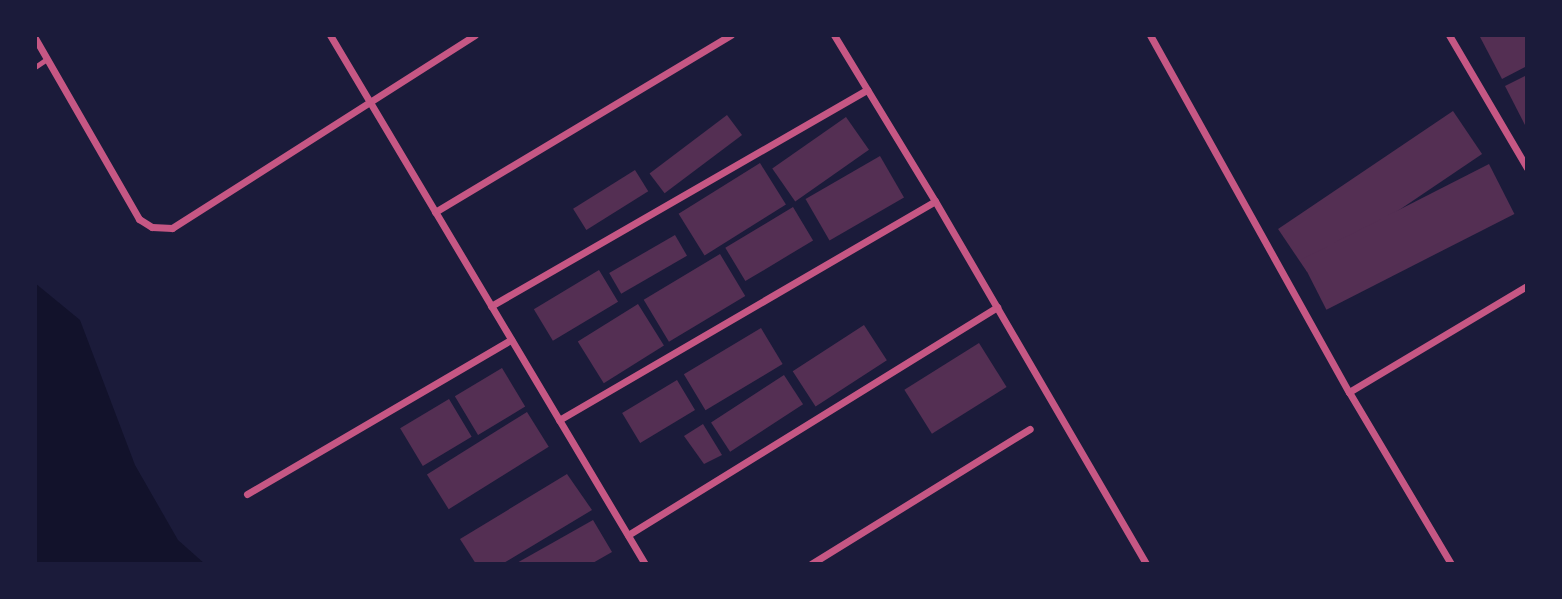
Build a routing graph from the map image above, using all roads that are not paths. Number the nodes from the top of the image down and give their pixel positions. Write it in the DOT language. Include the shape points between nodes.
graph roads {
  1 [pos="330,35"];
  2 [pos="475,35"];
  3 [pos="731,35"];
  4 [pos="834,35"];
  5 [pos="1150,35"];
  6 [pos="1449,35"];
  7 [pos="35,38"];
  8 [pos="47,59"];
  9 [pos="35,67"];
  10 [pos="867,90"];
  11 [pos="370,103"];
  12 [pos="1527,168"];
  13 [pos="935,201"];
  14 [pos="435,212"];
  15 [pos="1527,286"];
  16 [pos="491,306"];
  17 [pos="997,307"];
  18 [pos="511,340"];
  19 [pos="1349,393"];
  20 [pos="559,421"];
  21 [pos="1030,429"];
  22 [pos="247,495"];
  23 [pos="628,535"];
  24 [pos="645,564"];
  25 [pos="811,564"];
  26 [pos="1146,564"];
  27 [pos="1451,564"];
  1 -- 11 [label="street"];
  2 -- 11 [label="street"];
  3 -- 14 [label="street"];
  4 -- 10 [label="street"];
  5 -- 19 [label="street"];
  6 -- 12 [label="street"];
  7 -- 8 [label="street"];
  8 -- 9 [label="lane"];
  8 -- 11 [label="street" via="139,219 152,227 172,228"];
  10 -- 13 [label="street"];
  10 -- 16 [label="street"];
  11 -- 14 [label="street"];
  13 -- 17 [label="street"];
  13 -- 20 [label="street"];
  14 -- 16 [label="street"];
  15 -- 19 [label="street"];
  16 -- 18 [label="street"];
  17 -- 23 [label="street"];
  17 -- 26 [label="street"];
  18 -- 20 [label="street"];
  18 -- 22 [label="street"];
  19 -- 27 [label="street"];
  20 -- 23 [label="street"];
  21 -- 25 [label="street"];
  23 -- 24 [label="street"];
}
